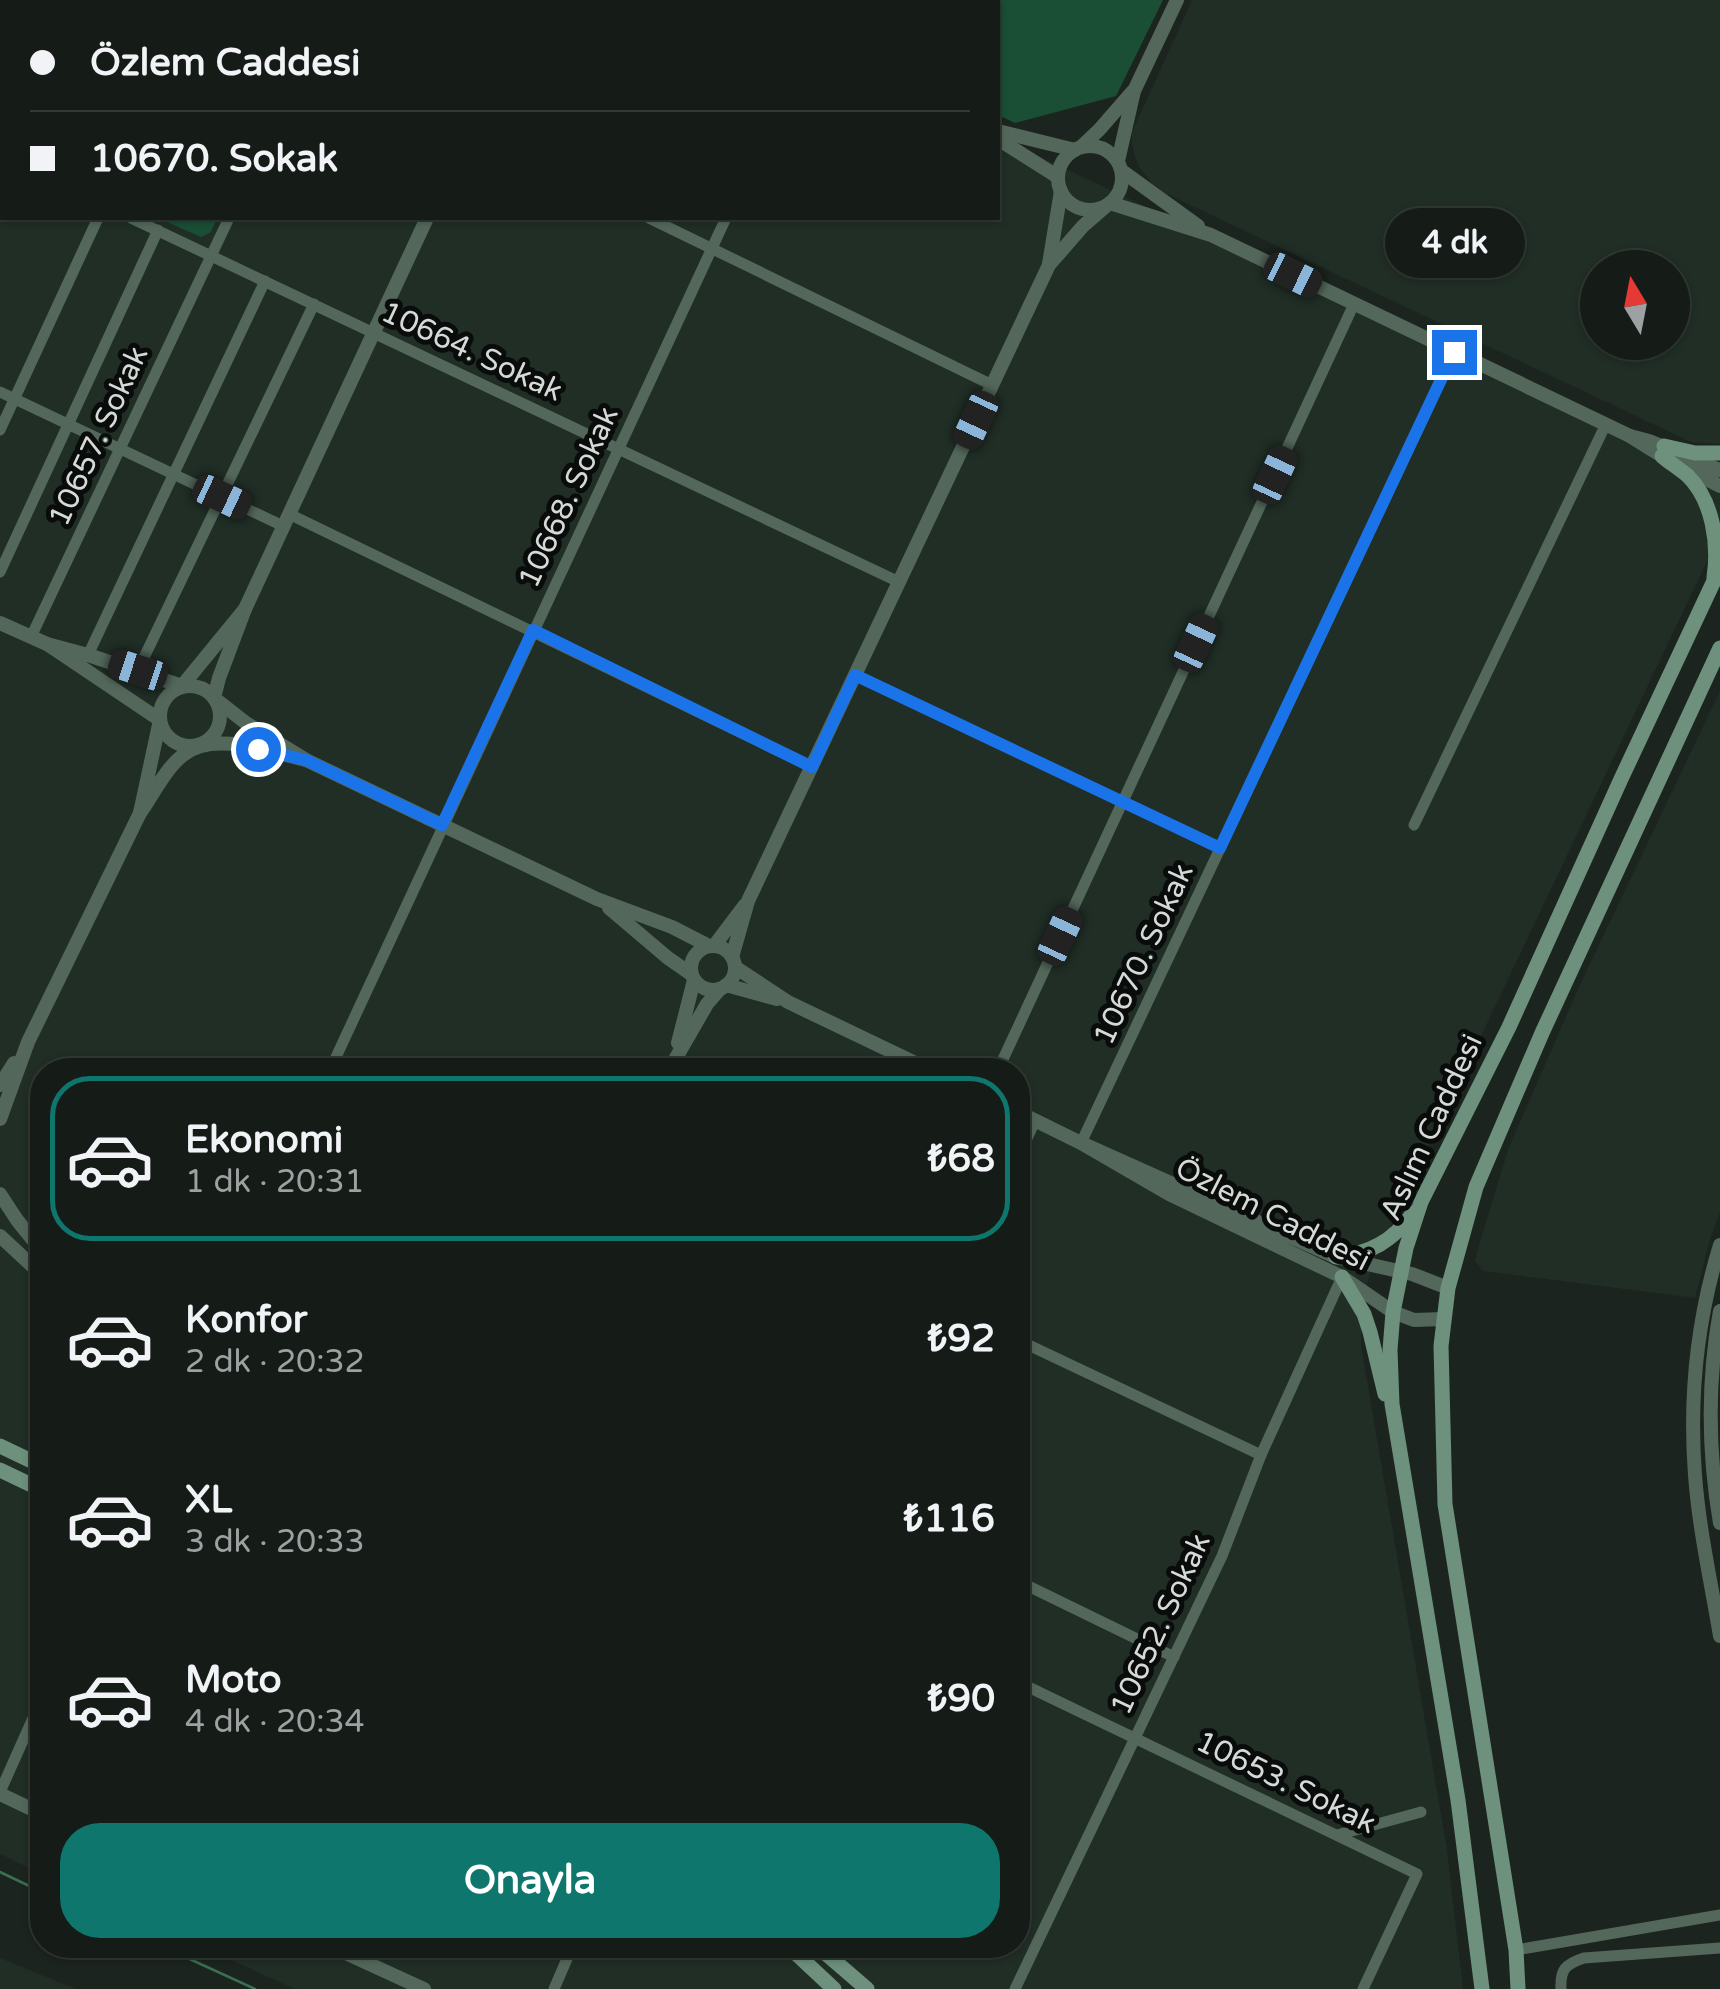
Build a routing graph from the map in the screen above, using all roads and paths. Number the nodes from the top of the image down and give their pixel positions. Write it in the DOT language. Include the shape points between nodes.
graph roads {
  1 [pos="1177,0"];
  2 [pos="1134,91"];
  3 [pos="1000,131"];
  4 [pos="1000,140"];
  5 [pos="1078,148"];
  6 [pos="1120,166"];
  7 [pos="1060,184"];
  8 [pos="1108,205"];
  9 [pos="97,220"];
  10 [pos="228,220"];
  11 [pos="426,220"];
  12 [pos="653,220"];
  13 [pos="725,220"];
  14 [pos="152,224"];
  15 [pos="1211,235"];
  16 [pos="712,248"];
  17 [pos="211,256"];
  18 [pos="1049,265"];
  19 [pos="266,281"];
  20 [pos="314,304"];
  21 [pos="1354,304"];
  22 [pos="373,332"];
  23 [pos="1454,352"];
  24 [pos="992,385"];
  25 [pos="0,392"];
  26 [pos="14,399"];
  27 [pos="68,424"];
  28 [pos="1605,426"];
  29 [pos="0,430"];
  30 [pos="618,448"];
  31 [pos="120,449"];
  32 [pos="1663,451"];
  33 [pos="1720,454"];
  34 [pos="1720,470"];
  35 [pos="174,474"];
  36 [pos="1720,486"];
  37 [pos="222,497"];
  38 [pos="286,520"];
  39 [pos="0,572"];
  40 [pos="1717,574"];
  41 [pos="899,582"];
  42 [pos="244,609"];
  43 [pos="0,623"];
  44 [pos="533,630"];
  45 [pos="31,637"];
  46 [pos="47,644"];
  47 [pos="1720,648"];
  48 [pos="88,655"];
  49 [pos="138,670"];
  50 [pos="855,675"];
  51 [pos="182,686"];
  52 [pos="214,698"];
  53 [pos="160,720"];
  54 [pos="201,744"];
  55 [pos="306,760"];
  56 [pos="812,767"];
  57 [pos="1122,802"];
  58 [pos="140,813"];
  59 [pos="442,825"];
  60 [pos="1414,826"];
  61 [pos="1220,848"];
  62 [pos="597,899"];
  63 [pos="748,900"];
  64 [pos="712,946"];
  65 [pos="733,962"];
  66 [pos="693,977"];
  67 [pos="723,987"];
  68 [pos="788,1002"];
  69 [pos="28,1042"];
  70 [pos="335,1058"];
  71 [pos="673,1058"];
  72 [pos="676,1058"];
  73 [pos="905,1058"];
  74 [pos="1004,1058"];
  75 [pos="1,1083"];
  76 [pos="1030,1118"];
  77 [pos="0,1119"];
  78 [pos="1035,1120"];
  79 [pos="1030,1131"];
  80 [pos="1082,1143"];
  81 [pos="0,1194"];
  82 [pos="1421,1202"];
  83 [pos="0,1236"];
  84 [pos="30,1236"];
  85 [pos="1720,1245"];
  86 [pos="1336,1257"];
  87 [pos="30,1264"];
  88 [pos="1400,1271"];
  89 [pos="1342,1276"];
  90 [pos="1448,1288"];
  91 [pos="1720,1311"];
  92 [pos="1394,1312"];
  93 [pos="1443,1319"];
  94 [pos="1030,1346"];
  95 [pos="1395,1426"];
  96 [pos="0,1446"];
  97 [pos="1261,1454"];
  98 [pos="30,1460"];
  99 [pos="0,1470"];
  100 [pos="30,1484"];
  101 [pos="1720,1522"];
  102 [pos="1030,1587"];
  103 [pos="1720,1636"];
  104 [pos="1174,1657"];
  105 [pos="1030,1688"];
  106 [pos="30,1725"];
  107 [pos="1136,1737"];
  108 [pos="0,1793"];
  109 [pos="30,1808"];
  110 [pos="1422,1812"];
  111 [pos="1338,1835"];
  112 [pos="1720,1914"];
  113 [pos="1720,1948"];
  114 [pos="1516,1950"];
  115 [pos="356,1958"];
  116 [pos="568,1958"];
  117 [pos="801,1958"];
  118 [pos="831,1958"];
  119 [pos="1030,1958"];
  120 [pos="1030,1958"];
  121 [pos="424,1989"];
  122 [pos="554,1989"];
  123 [pos="834,1989"];
  124 [pos="867,1989"];
  125 [pos="1015,1989"];
  126 [pos="1363,1989"];
  127 [pos="1482,1989"];
  128 [pos="1518,1989"];
  129 [pos="1561,1989"];
  1 -- 2 [label="street"];
  2 -- 5 [label="street"];
  2 -- 6 [label="street"];
  3 -- 5 [label="street"];
  4 -- 7 [label="street"];
  5 -- 6 [label="street" via="1103,148"];
  5 -- 7 [label="street" via="1064,159"];
  6 -- 8 [label="street" via="1120,191"];
  6 -- 15 [label="street"];
  7 -- 8 [label="street" via="1076,207"];
  7 -- 18 [label="street"];
  8 -- 15 [label="street"];
  8 -- 18 [label="street"];
  9 -- 26 [label="street"];
  10 -- 17 [label="street, 10657. Sokak"];
  11 -- 22 [label="street"];
  12 -- 16 [label="street"];
  13 -- 16 [label="street, 10668. Sokak"];
  14 -- 17 [label="street, 10664. Sokak"];
  14 -- 27 [label="street"];
  15 -- 21 [label="street"];
  16 -- 24 [label="street"];
  16 -- 30 [label="street, 10668. Sokak"];
  17 -- 19 [label="street, 10664. Sokak"];
  17 -- 31 [label="street, 10657. Sokak"];
  18 -- 24 [label="street"];
  19 -- 20 [label="street, 10664. Sokak"];
  19 -- 35 [label="street"];
  20 -- 22 [label="street, 10664. Sokak"];
  20 -- 37 [label="street"];
  21 -- 23 [label="street"];
  21 -- 57 [label="street"];
  22 -- 30 [label="street, 10664. Sokak"];
  22 -- 38 [label="street"];
  23 -- 28 [label="street"];
  23 -- 61 [label="street, 10670. Sokak"];
  24 -- 41 [label="street"];
  25 -- 26 [label="street"];
  26 -- 27 [label="street"];
  26 -- 29 [label="street"];
  27 -- 31 [label="street"];
  27 -- 39 [label="street"];
  28 -- 32 [label="street"];
  28 -- 60 [label="street"];
  30 -- 41 [label="street, 10664. Sokak"];
  30 -- 44 [label="street, 10668. Sokak"];
  31 -- 35 [label="street"];
  31 -- 45 [label="street, 10657. Sokak"];
  32 -- 33 [label="main road"];
  32 -- 34 [label="street"];
  32 -- 36 [label="street"];
  32 -- 40 [label="main road" via="1704,499"];
  35 -- 37 [label="street"];
  35 -- 48 [label="street"];
  37 -- 38 [label="street"];
  37 -- 49 [label="street"];
  38 -- 42 [label="street"];
  38 -- 44 [label="street"];
  40 -- 82 [label="main road, Aslım Caddesi"];
  41 -- 50 [label="street"];
  42 -- 51 [label="street"];
  42 -- 52 [label="street"];
  43 -- 45 [label="street"];
  44 -- 56 [label="street"];
  44 -- 59 [label="street, 10668. Sokak"];
  45 -- 46 [label="street"];
  46 -- 48 [label="street"];
  46 -- 53 [label="street"];
  47 -- 90 [label="main road, Aslım Caddesi" via="1476,1187"];
  48 -- 49 [label="street"];
  49 -- 51 [label="street"];
  50 -- 56 [label="street"];
  50 -- 57 [label="street"];
  51 -- 52 [label="street" via="200,687"];
  51 -- 53 [label="street" via="167,696"];
  52 -- 54 [label="street" via="219,724"];
  52 -- 55 [label="street"];
  53 -- 54 [label="street" via="175,742"];
  53 -- 58 [label="street"];
  54 -- 55 [label="street"];
  54 -- 58 [label="street" via="180,756"];
  55 -- 59 [label="street"];
  56 -- 63 [label="street"];
  57 -- 61 [label="street"];
  57 -- 74 [label="street"];
  58 -- 69 [label="street"];
  59 -- 62 [label="street"];
  59 -- 70 [label="street, 10668. Sokak"];
  61 -- 80 [label="street, 10670. Sokak"];
  62 -- 64 [label="street"];
  62 -- 66 [label="street"];
  63 -- 64 [label="street"];
  63 -- 65 [label="street"];
  64 -- 65 [label="street" via="724,948"];
  64 -- 66 [label="street" via="696,952"];
  65 -- 67 [label="street" via="734,974"];
  65 -- 68 [label="street"];
  66 -- 67 [label="street" via="706,988"];
  66 -- 71 [label="street"];
  67 -- 68 [label="street"];
  67 -- 72 [label="street"];
  68 -- 73 [label="street"];
  69 -- 75 [label="street"];
  69 -- 77 [label="street"];
  76 -- 78 [label="street, Özlem Caddesi"];
  78 -- 79 [label="street"];
  78 -- 80 [label="street, Özlem Caddesi"];
  80 -- 86 [label="street, Özlem Caddesi"];
  80 -- 89 [label="street, Özlem Caddesi" via="1169,1194"];
  81 -- 84 [label="street"];
  82 -- 86 [label="main road" via="1381,1245"];
  82 -- 88 [label="main road, Aslım Caddesi"];
  83 -- 87 [label="street"];
  85 -- 103 [label="street" via="1703,1308 1693,1413 1696,1484"];
  86 -- 88 [label="street, Özlem Caddesi"];
  88 -- 90 [label="street, Özlem Caddesi"];
  88 -- 92 [label="main road, Aslım Caddesi"];
  89 -- 92 [label="street, Özlem Caddesi"];
  89 -- 95 [label="main road" via="1364,1314"];
  89 -- 97 [label="street, 10652. Sokak"];
  90 -- 93 [label="main road, Aslım Caddesi"];
  91 -- 101 [label="street" via="1710,1420"];
  92 -- 93 [label="street, Özlem Caddesi" via="1414,1320"];
  92 -- 95 [label="main road, Aslım Caddesi"];
  93 -- 114 [label="main road, Aslım Caddesi" via="1445,1504"];
  94 -- 97 [label="street"];
  95 -- 127 [label="main road, Aslım Caddesi" via="1458,1800"];
  96 -- 98 [label="main road"];
  97 -- 104 [label="street, 10652. Sokak"];
  99 -- 100 [label="main road"];
  102 -- 104 [label="street"];
  104 -- 107 [label="street, 10652. Sokak"];
  105 -- 107 [label="street, 10653. Sokak"];
  106 -- 108 [label="street"];
  107 -- 111 [label="street, 10653. Sokak"];
  107 -- 120 [label="street, 10652. Sokak"];
  108 -- 109 [label="street"];
  110 -- 111 [label="street"];
  111 -- 126 [label="street, 10653. Sokak" via="1417,1874"];
  112 -- 114 [label="street"];
  113 -- 129 [label="street" via="1584,1958 1560,1973"];
  114 -- 128 [label="main road, Aslım Caddesi"];
  115 -- 121 [label="street"];
  116 -- 122 [label="street"];
  117 -- 123 [label="main road"];
  118 -- 124 [label="main road"];
  119 -- 125 [label="street, 10652. Sokak"];
}
